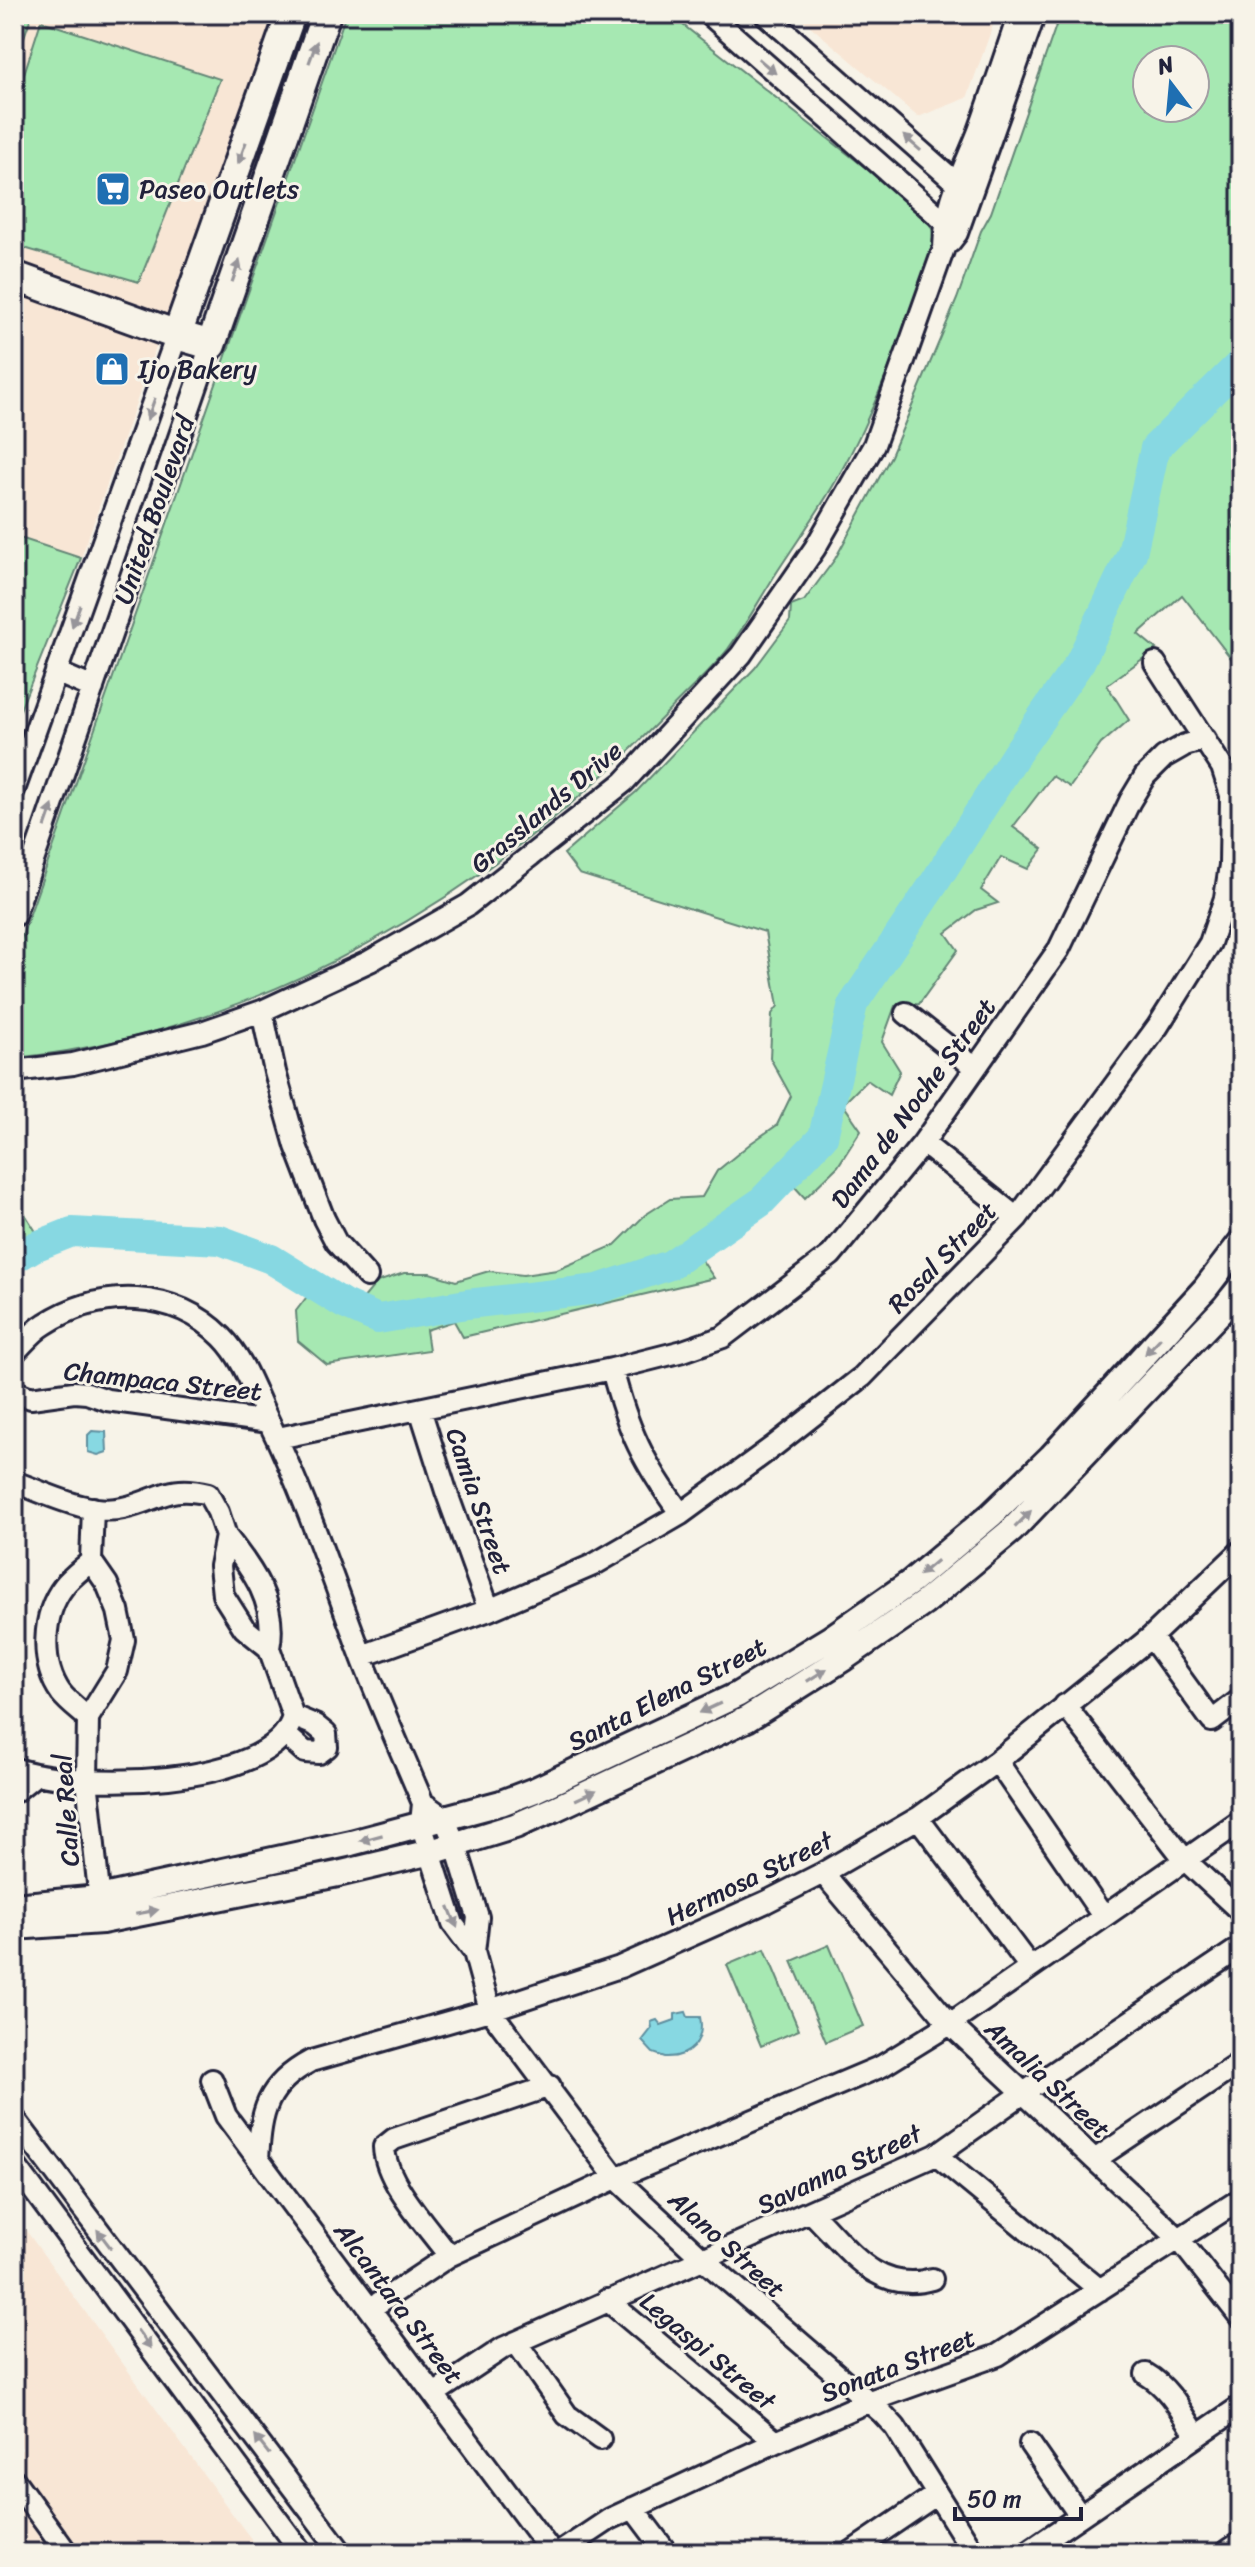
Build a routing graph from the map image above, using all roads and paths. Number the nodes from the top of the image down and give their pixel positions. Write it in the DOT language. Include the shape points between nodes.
graph roads {
  1 [pos="291,14"];
  2 [pos="326,14"];
  3 [pos="709,14"];
  4 [pos="765,14"];
  5 [pos="1019,14"];
  6 [pos="1035,14"];
  7 [pos="964,189"];
  8 [pos="949,234"];
  9 [pos="14,276"];
  10 [pos="177,335"];
  11 [pos="211,345"];
  12 [pos="1155,663"];
  13 [pos="56,672"];
  14 [pos="93,688"];
  15 [pos="1205,739"];
  16 [pos="14,790"];
  17 [pos="14,916"];
  18 [pos="262,1011"];
  19 [pos="906,1013"];
  20 [pos="974,1067"];
  21 [pos="14,1071"];
  22 [pos="923,1143"];
  23 [pos="1017,1218"];
  24 [pos="1241,1242"];
  25 [pos="367,1276"];
  26 [pos="1241,1287"];
  27 [pos="14,1353"];
  28 [pos="612,1369"];
  29 [pos="14,1391"];
  30 [pos="420,1409"];
  31 [pos="273,1430"];
  32 [pos="14,1482"];
  33 [pos="93,1508"];
  34 [pos="681,1514"];
  35 [pos="226,1536"];
  36 [pos="1241,1551"];
  37 [pos="91,1561"];
  38 [pos="489,1610"];
  39 [pos="1151,1637"];
  40 [pos="269,1648"];
  41 [pos="362,1656"];
  42 [pos="1241,1699"];
  43 [pos="1065,1705"];
  44 [pos="88,1718"];
  45 [pos="997,1761"];
  46 [pos="14,1768"];
  47 [pos="34,1776"];
  48 [pos="87,1780"];
  49 [pos="14,1792"];
  50 [pos="430,1815"];
  51 [pos="918,1818"];
  52 [pos="1241,1821"];
  53 [pos="455,1843"];
  54 [pos="431,1852"];
  55 [pos="1185,1860"];
  56 [pos="823,1873"];
  57 [pos="14,1906"];
  58 [pos="100,1909"];
  59 [pos="1241,1912"];
  60 [pos="1103,1916"];
  61 [pos="14,1927"];
  62 [pos="1241,1947"];
  63 [pos="474,1952"];
  64 [pos="1030,1967"];
  65 [pos="490,2010"];
  66 [pos="950,2024"];
  67 [pos="1241,2062"];
  68 [pos="212,2080"];
  69 [pos="550,2086"];
  70 [pos="1025,2092"];
  71 [pos="14,2118"];
  72 [pos="936,2155"];
  73 [pos="258,2159"];
  74 [pos="1096,2159"];
  75 [pos="14,2164"];
  76 [pos="616,2178"];
  77 [pos="1241,2199"];
  78 [pos="811,2212"];
  79 [pos="1179,2239"];
  80 [pos="449,2256"];
  81 [pos="704,2260"];
  82 [pos="932,2279"];
  83 [pos="1100,2290"];
  84 [pos="607,2300"];
  85 [pos="371,2308"];
  86 [pos="1241,2318"];
  87 [pos="516,2342"];
  88 [pos="1146,2374"];
  89 [pos="434,2394"];
  90 [pos="867,2402"];
  91 [pos="1241,2406"];
  92 [pos="1197,2436"];
  93 [pos="600,2439"];
  94 [pos="776,2442"];
  95 [pos="1030,2444"];
  96 [pos="285,2475"];
  97 [pos="14,2480"];
  98 [pos="259,2494"];
  99 [pos="937,2494"];
  100 [pos="633,2508"];
  101 [pos="1080,2516"];
  102 [pos="1241,2542"];
  103 [pos="67,2553"];
  104 [pos="302,2553"];
  105 [pos="342,2553"];
  106 [pos="552,2553"];
  107 [pos="559,2553"];
  108 [pos="667,2553"];
  109 [pos="850,2553"];
  110 [pos="974,2553"];
  111 [pos="1026,2553"];
  112 [pos="1225,2553"];
  1 -- 10 [label="main road, United Boulevard, one-way"];
  11 -- 2 [label="main road, United Boulevard, one-way"];
  3 -- 8 [label="street, one-way"];
  7 -- 4 [label="street, one-way"];
  5 -- 7 [label="street, Grasslands Drive"];
  6 -- 7 [label="street, Grasslands Drive"];
  7 -- 8 [label="street, Grasslands Drive"];
  8 -- 18 [label="street, Grasslands Drive" via="874,445 815,548 741,655 624,782 468,905 370,961"];
  9 -- 10 [label="main road"];
  10 -- 11 [label="main road"];
  10 -- 13 [label="street, United Boulevard, one-way"];
  11 -- 14 [label="street, United Boulevard"];
  12 -- 15 [label="street, Rosal Street"];
  13 -- 14 [label="street"];
  13 -- 16 [label="street, United Boulevard"];
  17 -- 14 [label="street, United Boulevard, one-way"];
  15 -- 20 [label="street, Dama de Noche Street" via="1164,757 1145,776 1059,949"];
  15 -- 23 [label="street, Rosal Street" via="1231,795 1230,865 1210,943 1158,1026"];
  18 -- 21 [label="street, Grasslands Drive" via="134,1051"];
  18 -- 25 [label="street" via="296,1146 324,1219 336,1242"];
  19 -- 20 [label="street"];
  20 -- 22 [label="street, Dama de Noche Street"];
  22 -- 23 [label="street"];
  22 -- 28 [label="street, Dama de Noche Street" via="831,1255 723,1337"];
  23 -- 34 [label="street, Rosal Street" via="862,1377"];
  24 -- 50 [label="street, Santa Elena Street, one-way" via="1205,1289 1051,1457 911,1582 737,1695 535,1790 501,1803"];
  53 -- 26 [label="street, Santa Elena Street, one-way" via="515,1826 747,1719 924,1603 1012,1530"];
  27 -- 31 [label="street, Champaca Street" via="43,1325 80,1305 117,1298 154,1301 193,1313 224,1339"];
  28 -- 30 [label="street, Dama de Noche Street"];
  28 -- 34 [label="street" via="635,1442"];
  29 -- 31 [label="street, Champaca Street" via="31,1398 87,1393"];
  30 -- 31 [label="street, Dama de Noche Street"];
  30 -- 38 [label="street, Camia Street"];
  31 -- 41 [label="street" via="304,1496"];
  32 -- 33 [label="street"];
  33 -- 35 [label="street" via="122,1508 170,1491 191,1490 208,1494"];
  33 -- 37 [label="street"];
  34 -- 38 [label="street, Rosal Street" via="593,1565"];
  35 -- 40 [label="street" via="269,1607"];
  35 -- 40 [label="street" via="220,1566 223,1595 244,1628"];
  36 -- 39 [label="street, Hermosa Street"];
  37 -- 44 [label="street, Calle Real" via="107,1584 124,1640 117,1671"];
  37 -- 44 [label="street, Calle Real" via="63,1587 47,1626 47,1659 60,1692"];
  38 -- 41 [label="street, Rosal Street"];
  39 -- 42 [label="street" via="1212,1721"];
  39 -- 43 [label="street, Hermosa Street"];
  40 -- 48 [label="street" via="290,1725 270,1750 195,1775"];
  41 -- 50 [label="street"];
  43 -- 45 [label="street, Hermosa Street"];
  43 -- 55 [label="street"];
  44 -- 48 [label="street, Calle Real"];
  45 -- 51 [label="street, Hermosa Street"];
  45 -- 60 [label="street"];
  46 -- 47 [label="street"];
  47 -- 48 [label="street"];
  47 -- 49 [label="street"];
  48 -- 58 [label="street, Calle Real"];
  50 -- 53 [label="street"];
  50 -- 54 [label="street"];
  50 -- 58 [label="street, Santa Elena Street, one-way" via="351,1843"];
  51 -- 56 [label="street, Hermosa Street"];
  51 -- 64 [label="street"];
  52 -- 55 [label="street"];
  53 -- 54 [label="street, Santa Elena Street"];
  53 -- 63 [label="street" via="478,1917"];
  58 -- 54 [label="street, Santa Elena Street, one-way" via="338,1874"];
  54 -- 63 [label="street, one-way" via="453,1924"];
  55 -- 59 [label="street"];
  55 -- 60 [label="street"];
  56 -- 65 [label="street, Hermosa Street" via="620,1967"];
  56 -- 66 [label="street, Amalia Street"];
  57 -- 58 [label="street, Santa Elena Street"];
  58 -- 61 [label="street, Santa Elena Street"];
  60 -- 64 [label="street"];
  62 -- 70 [label="street, Savanna Street"];
  63 -- 65 [label="street, Alano Street"];
  64 -- 66 [label="street"];
  65 -- 69 [label="street, Alano Street"];
  65 -- 73 [label="street, Hermosa Street" via="311,2061 292,2072 273,2090 264,2110"];
  66 -- 70 [label="street, Amalia Street"];
  66 -- 76 [label="street" via="868,2073"];
  67 -- 74 [label="street"];
  68 -- 73 [label="street, Alcantara Street" via="226,2116"];
  69 -- 76 [label="street, Alano Street"];
  69 -- 80 [label="street" via="394,2139 384,2147 392,2178"];
  70 -- 72 [label="street, Savanna Street"];
  70 -- 74 [label="street, Amalia Street"];
  96 -- 71 [label="street, one-way"];
  72 -- 78 [label="street, Savanna Street"];
  72 -- 83 [label="street"];
  73 -- 85 [label="street, Alcantara Street"];
  74 -- 79 [label="street, Amalia Street"];
  75 -- 98 [label="street, one-way"];
  76 -- 80 [label="street"];
  76 -- 81 [label="street, Alano Street"];
  77 -- 79 [label="street, Sonata Street"];
  78 -- 81 [label="street, Savanna Street"];
  78 -- 82 [label="street" via="877,2275 907,2283"];
  79 -- 83 [label="street, Sonata Street"];
  79 -- 86 [label="street, Amalia Street"];
  80 -- 85 [label="street"];
  81 -- 84 [label="street, Savanna Street"];
  81 -- 90 [label="street, Alano Street"];
  83 -- 90 [label="street, Sonata Street" via="998,2355"];
  84 -- 87 [label="street, Savanna Street"];
  84 -- 94 [label="street, Legaspi Street"];
  85 -- 89 [label="street, Alcantara Street"];
  87 -- 89 [label="street, Savanna Street"];
  87 -- 93 [label="street" via="567,2415"];
  88 -- 92 [label="street" via="1168,2392"];
  89 -- 106 [label="street, Alcantara Street"];
  90 -- 94 [label="street, Sonata Street"];
  90 -- 99 [label="street, Alano Street" via="895,2427"];
  91 -- 92 [label="street"];
  92 -- 101 [label="street"];
  94 -- 100 [label="street, Sonata Street"];
  95 -- 101 [label="street"];
  96 -- 98 [label="street"];
  96 -- 105 [label="street"];
  97 -- 103 [label="street"];
  98 -- 104 [label="street"];
  99 -- 109 [label="street"];
  99 -- 110 [label="street, Alano Street"];
  100 -- 107 [label="street, Sonata Street"];
  100 -- 108 [label="street"];
  101 -- 111 [label="street"];
  102 -- 112 [label="street"];
}
